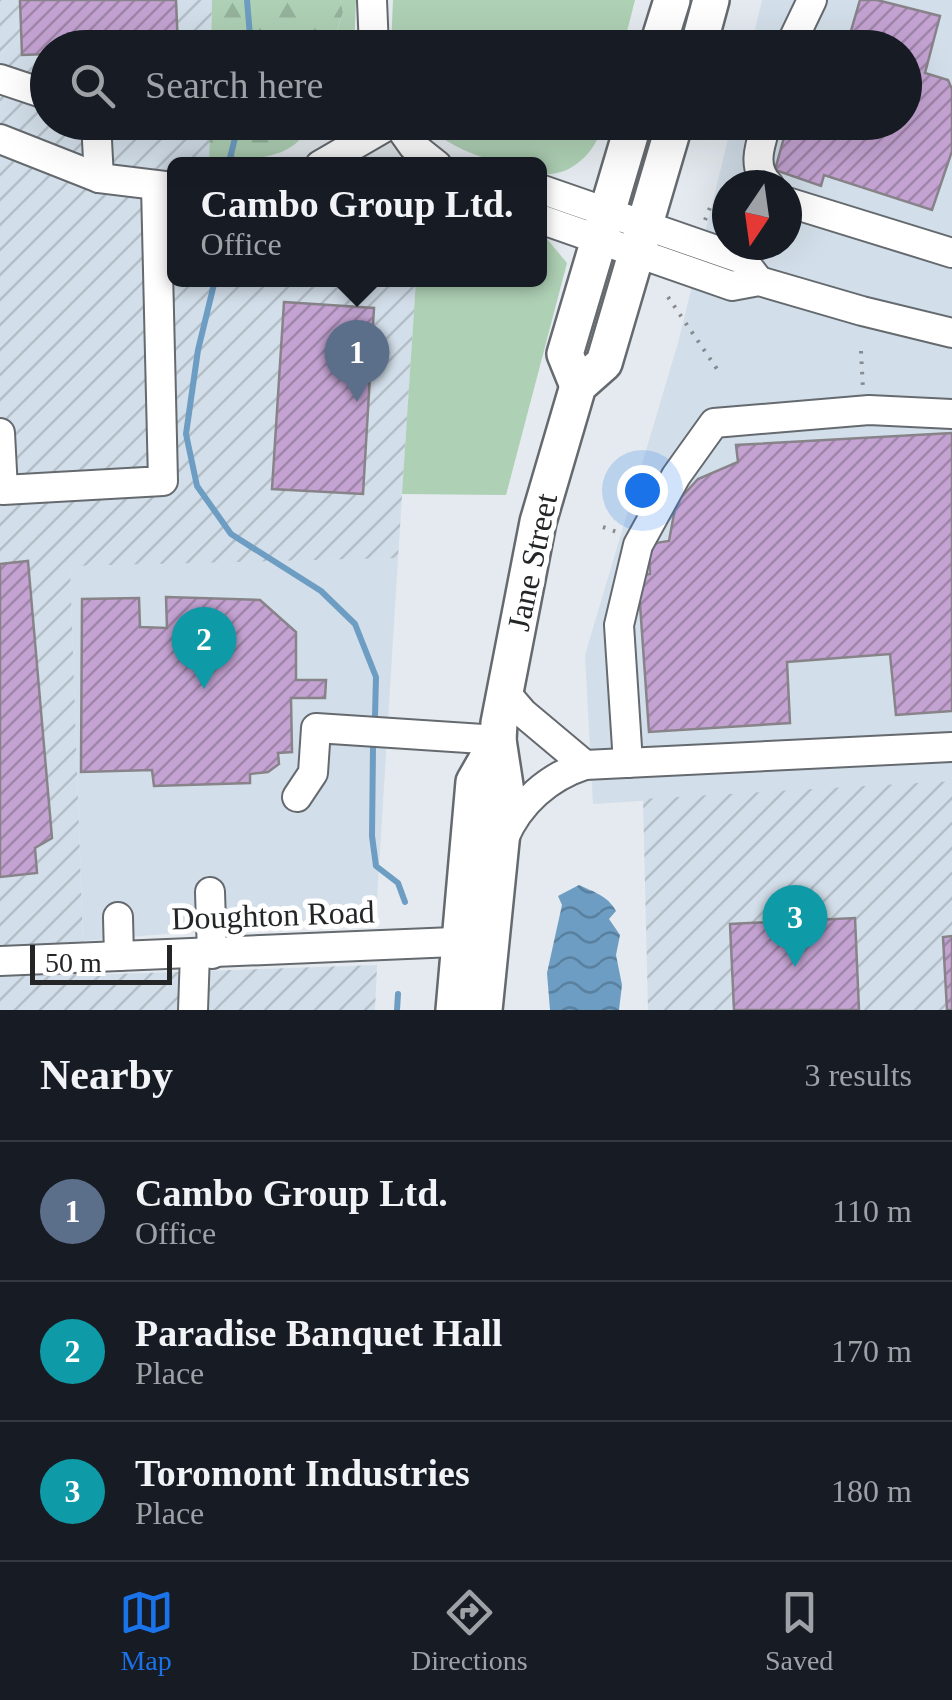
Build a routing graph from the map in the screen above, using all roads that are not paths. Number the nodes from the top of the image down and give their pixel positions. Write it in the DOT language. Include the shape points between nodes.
graph roads {
  1 [pos="372,0"];
  2 [pos="672,0"];
  3 [pos="711,0"];
  4 [pos="812,0"];
  5 [pos="373,30"];
  6 [pos="663,30"];
  7 [pos="703,30"];
  8 [pos="798,30"];
  9 [pos="0,78"];
  10 [pos="30,89"];
  11 [pos="0,140"];
  12 [pos="97,140"];
  13 [pos="363,140"];
  14 [pos="408,140"];
  15 [pos="628,140"];
  16 [pos="670,140"];
  17 [pos="762,140"];
  18 [pos="332,157"];
  19 [pos="427,157"];
  20 [pos="760,170"];
  21 [pos="98,178"];
  22 [pos="165,187"];
  23 [pos="547,193"];
  24 [pos="802,207"];
  25 [pos="547,220"];
  26 [pos="602,226"];
  27 [pos="639,240"];
  28 [pos="952,253"];
  29 [pos="952,333"];
  30 [pos="578,386"];
  31 [pos="952,414"];
  32 [pos="0,433"];
  33 [pos="2,493"];
  34 [pos="505,692"];
  35 [pos="498,740"];
  36 [pos="952,747"];
  37 [pos="628,763"];
  38 [pos="585,765"];
  39 [pos="298,798"];
  40 [pos="501,844"];
  41 [pos="210,892"];
  42 [pos="118,917"];
  43 [pos="475,941"];
  44 [pos="204,954"];
  45 [pos="120,956"];
  46 [pos="0,961"];
  47 [pos="192,1010"];
  48 [pos="454,1010"];
  49 [pos="484,1010"];
  1 -- 5 [label="street"];
  2 -- 6 [label="main road"];
  3 -- 7 [label="main road"];
  4 -- 8 [label="street"];
  9 -- 10 [label="street"];
  11 -- 21 [label="street"];
  12 -- 21 [label="street"];
  13 -- 18 [label="street"];
  14 -- 19 [label="street"];
  15 -- 26 [label="main road, Jane Street"];
  16 -- 27 [label="main road, Jane Street"];
  17 -- 20 [label="street"];
  21 -- 22 [label="street"];
  22 -- 33 [label="street" via="163,482"];
  23 -- 26 [label="street"];
  24 -- 28 [label="street"];
  25 -- 26 [label="street"];
  26 -- 27 [label="street"];
  26 -- 30 [label="main road, Jane Street" via="565,354"];
  27 -- 29 [label="street" via="742,259 760,281"];
  27 -- 30 [label="main road, Jane Street" via="604,363"];
  30 -- 34 [label="main road, Jane Street" via="538,522"];
  31 -- 37 [label="street" via="864,410 714,423 638,545 619,625"];
  32 -- 33 [label="street"];
  34 -- 35 [label="main road, Jane Street"];
  34 -- 38 [label="street"];
  35 -- 39 [label="street" via="316,728 313,773"];
  35 -- 40 [label="main road, Jane Street" via="506,792"];
  35 -- 43 [label="main road, Jane Street" via="474,782"];
  36 -- 37 [label="street"];
  37 -- 38 [label="street"];
  38 -- 40 [label="street" via="558,775 521,808"];
  40 -- 43 [label="main road, Jane Street"];
  41 -- 44 [label="street"];
  42 -- 45 [label="street"];
  43 -- 44 [label="street, Doughton Road"];
  43 -- 48 [label="main road, Jane Street"];
  43 -- 49 [label="main road, Jane Street"];
  44 -- 45 [label="street, Doughton Road"];
  44 -- 47 [label="street"];
  45 -- 46 [label="street, Doughton Road"];
}
